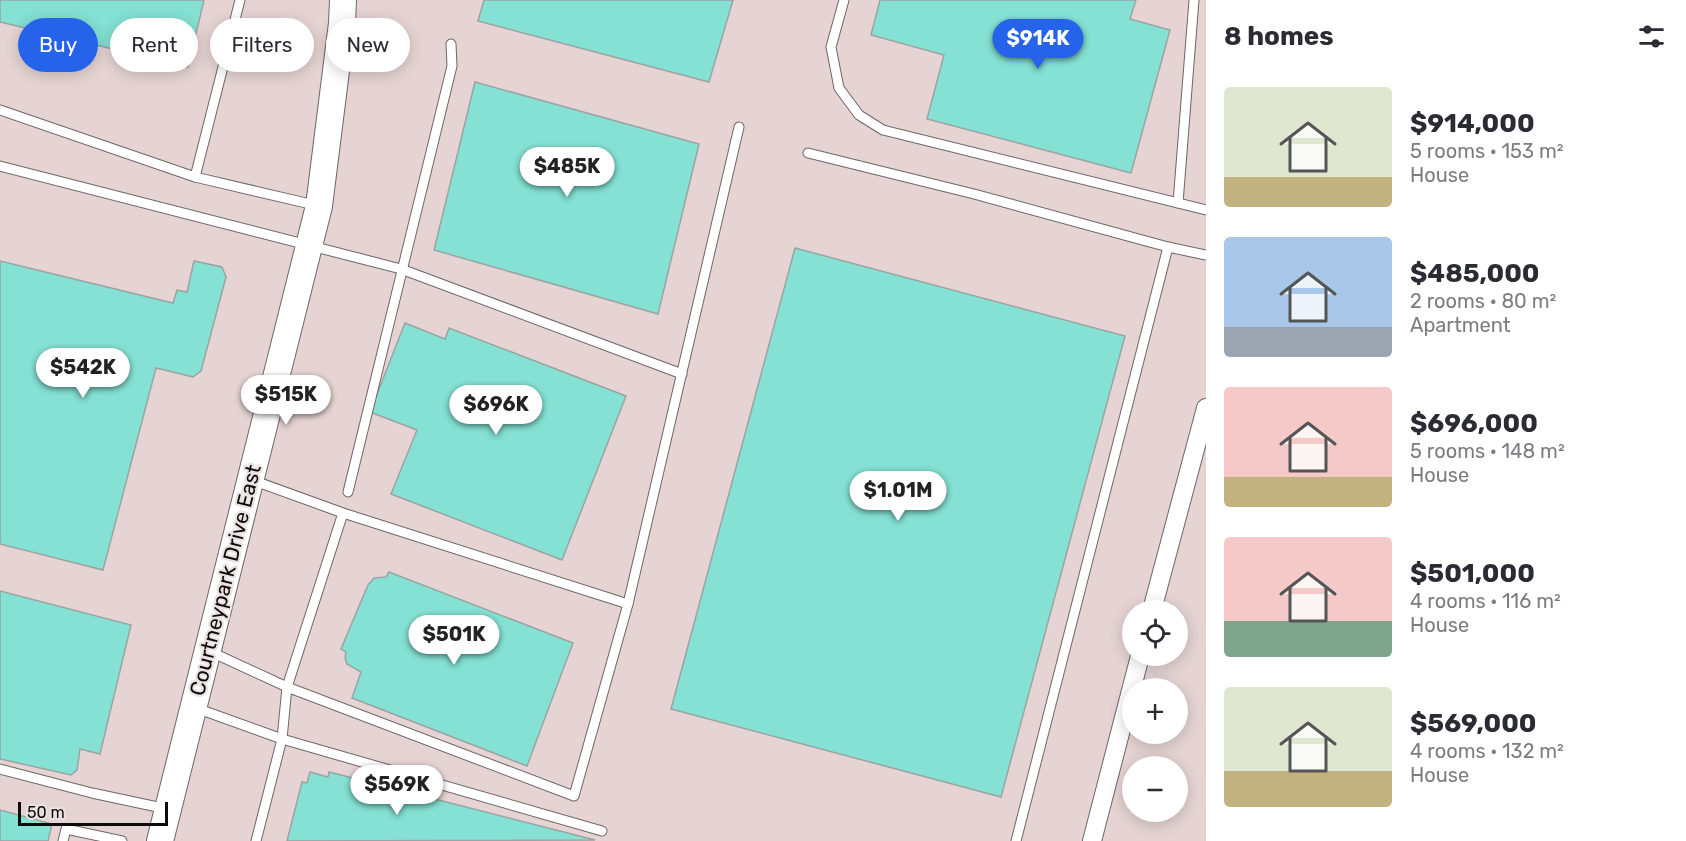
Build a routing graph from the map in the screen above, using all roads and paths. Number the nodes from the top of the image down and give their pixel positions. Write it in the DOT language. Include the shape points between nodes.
graph roads {
  1 [pos="240,0"];
  2 [pos="343,0"];
  3 [pos="844,0"];
  4 [pos="1194,0"];
  5 [pos="451,44"];
  6 [pos="0,110"];
  7 [pos="739,127"];
  8 [pos="808,153"];
  9 [pos="0,166"];
  10 [pos="195,177"];
  11 [pos="1178,203"];
  12 [pos="319,206"];
  13 [pos="1206,210"];
  14 [pos="309,247"];
  15 [pos="1168,247"];
  16 [pos="1206,255"];
  17 [pos="401,269"];
  18 [pos="682,374"];
  19 [pos="1206,408"];
  20 [pos="249,479"];
  21 [pos="348,492"];
  22 [pos="343,513"];
  23 [pos="1155,600"];
  24 [pos="628,604"];
  25 [pos="207,650"];
  26 [pos="1137,666"];
  27 [pos="287,687"];
  28 [pos="194,708"];
  29 [pos="282,739"];
  30 [pos="0,769"];
  31 [pos="168,809"];
  32 [pos="602,831"];
  33 [pos="63,841"];
  34 [pos="122,841"];
  35 [pos="160,841"];
  36 [pos="256,841"];
  37 [pos="1016,841"];
  38 [pos="1092,841"];
  1 -- 10 [label="lane"];
  2 -- 12 [label="main road, Courtneypark Drive East"];
  3 -- 11 [label="lane" via="831,46 839,88 859,115 882,130"];
  4 -- 11 [label="lane"];
  5 -- 17 [label="lane" via="452,66"];
  6 -- 10 [label="lane"];
  7 -- 18 [label="lane"];
  8 -- 15 [label="lane"];
  9 -- 14 [label="lane"];
  10 -- 12 [label="lane"];
  11 -- 13 [label="lane"];
  12 -- 14 [label="main road, Courtneypark Drive East"];
  14 -- 17 [label="lane"];
  14 -- 20 [label="main road, Courtneypark Drive East"];
  15 -- 16 [label="lane"];
  15 -- 37 [label="lane"];
  17 -- 18 [label="lane"];
  17 -- 21 [label="lane"];
  18 -- 24 [label="lane"];
  19 -- 23 [label="street"];
  20 -- 22 [label="lane"];
  20 -- 25 [label="main road, Courtneypark Drive East"];
  22 -- 24 [label="lane"];
  22 -- 27 [label="lane"];
  24 -- 27 [label="lane" via="574,796"];
  25 -- 27 [label="lane"];
  25 -- 28 [label="main road, Courtneypark Drive East"];
  26 -- 38 [label="street"];
  27 -- 29 [label="lane"];
  28 -- 29 [label="lane"];
  28 -- 31 [label="main road, Courtneypark Drive East"];
  29 -- 32 [label="lane"];
  29 -- 36 [label="lane"];
  30 -- 31 [label="lane" via="92,794"];
  31 -- 35 [label="main road, Courtneypark Drive East"];
  33 -- 34 [label="lane" via="66,829"];
}
